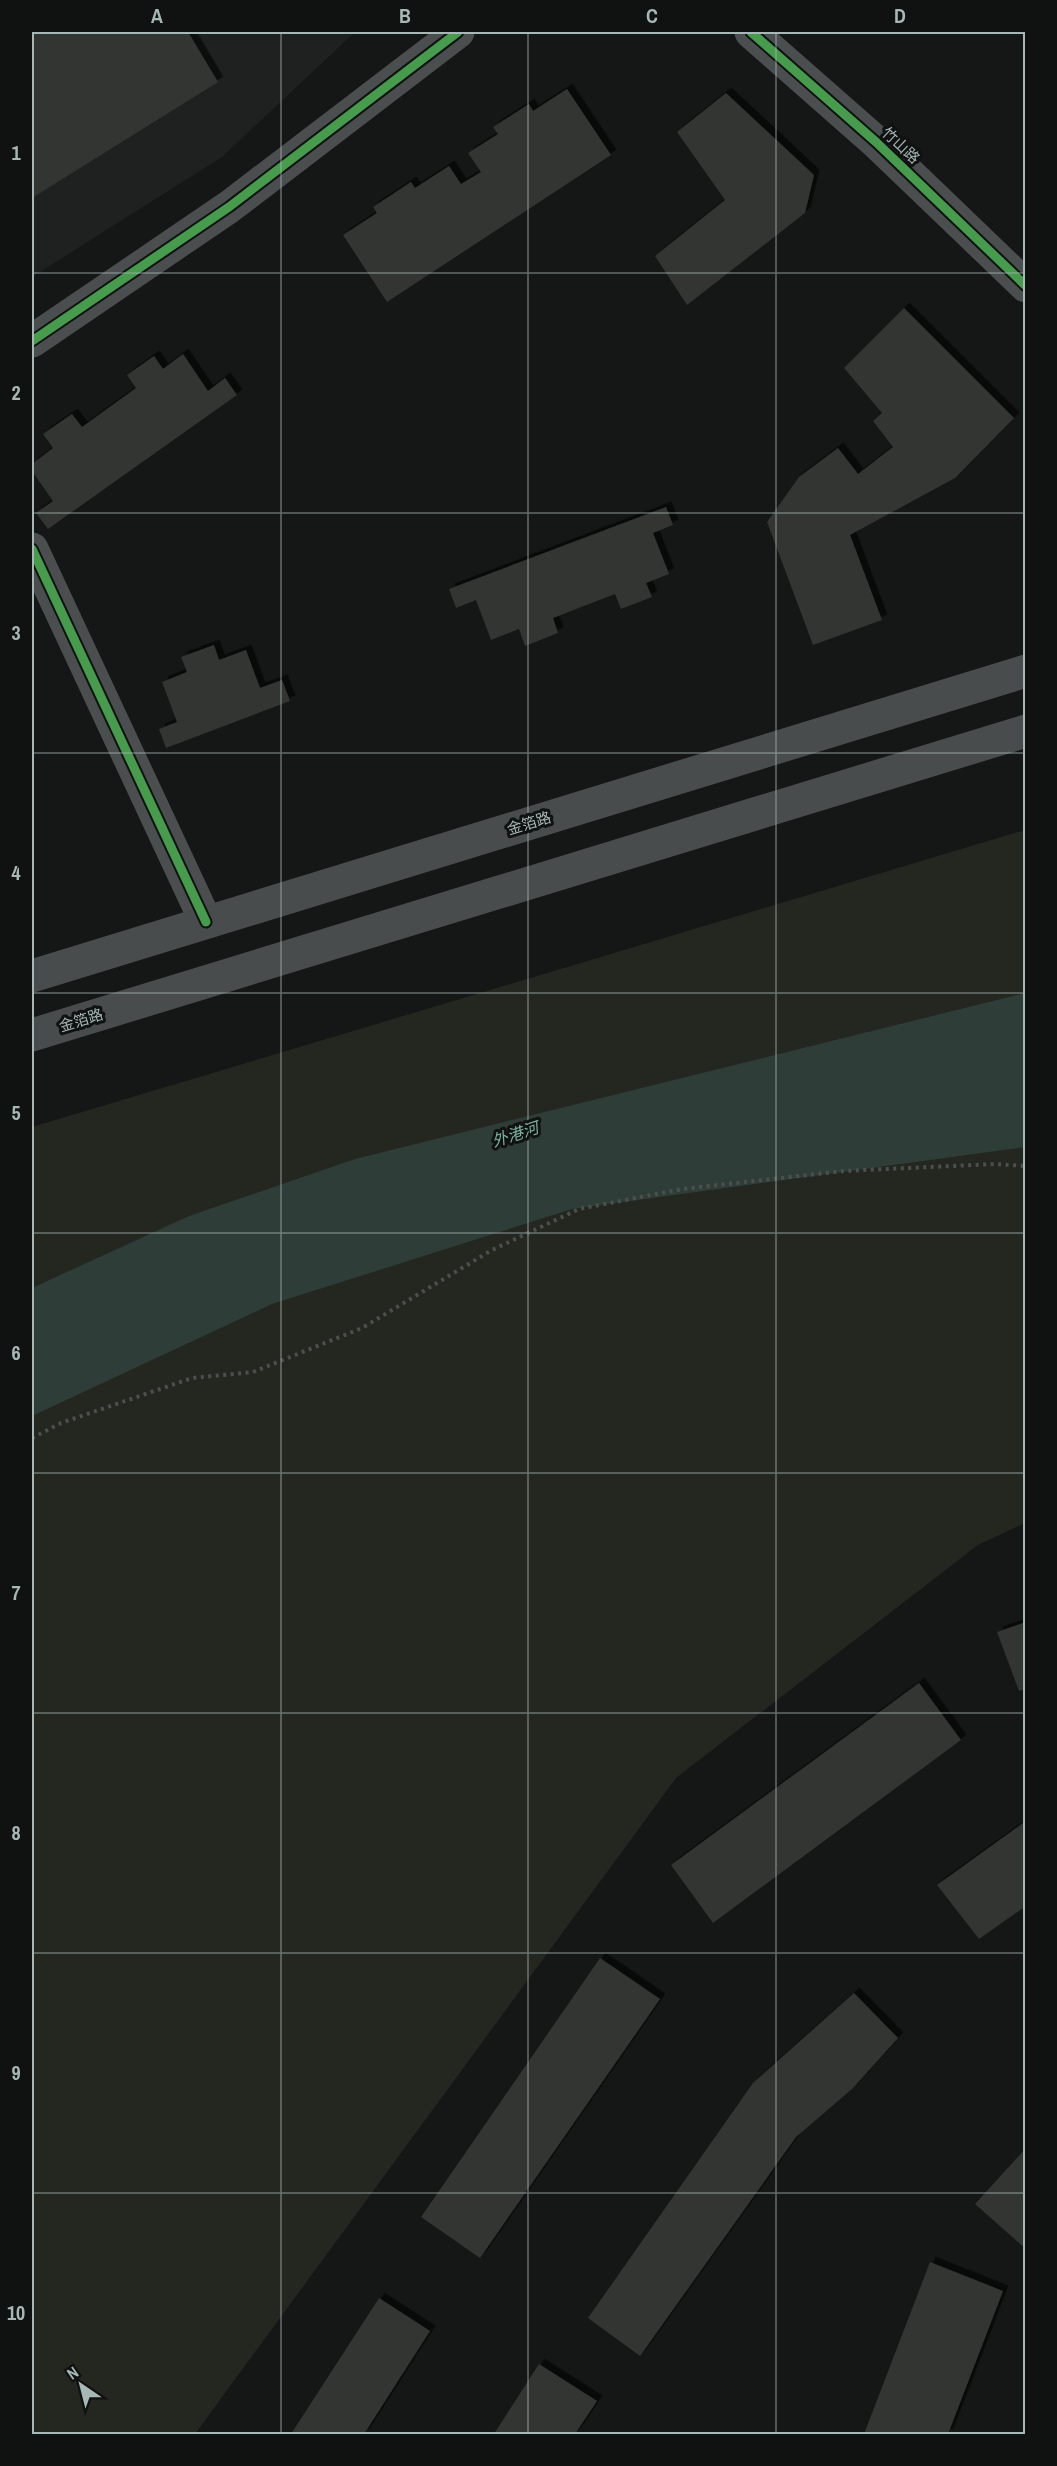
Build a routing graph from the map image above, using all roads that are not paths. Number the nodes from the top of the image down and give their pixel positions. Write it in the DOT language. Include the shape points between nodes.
graph roads {
  1 [pos="458,32"];
  2 [pos="751,32"];
  3 [pos="1026,286"];
  4 [pos="32,341"];
  5 [pos="32,549"];
  6 [pos="1026,671"];
  7 [pos="1026,731"];
  8 [pos="206,922"];
  9 [pos="32,976"];
  10 [pos="32,1035"];
  1 -- 4 [label="street" via="229,207"];
  2 -- 3 [label="street, 竹山路" via="876,142"];
  5 -- 8 [label="street"];
  6 -- 8 [label="main road, 金箔路"];
  7 -- 10 [label="main road, 金箔路"];
  8 -- 9 [label="main road, 金箔路"];
}
